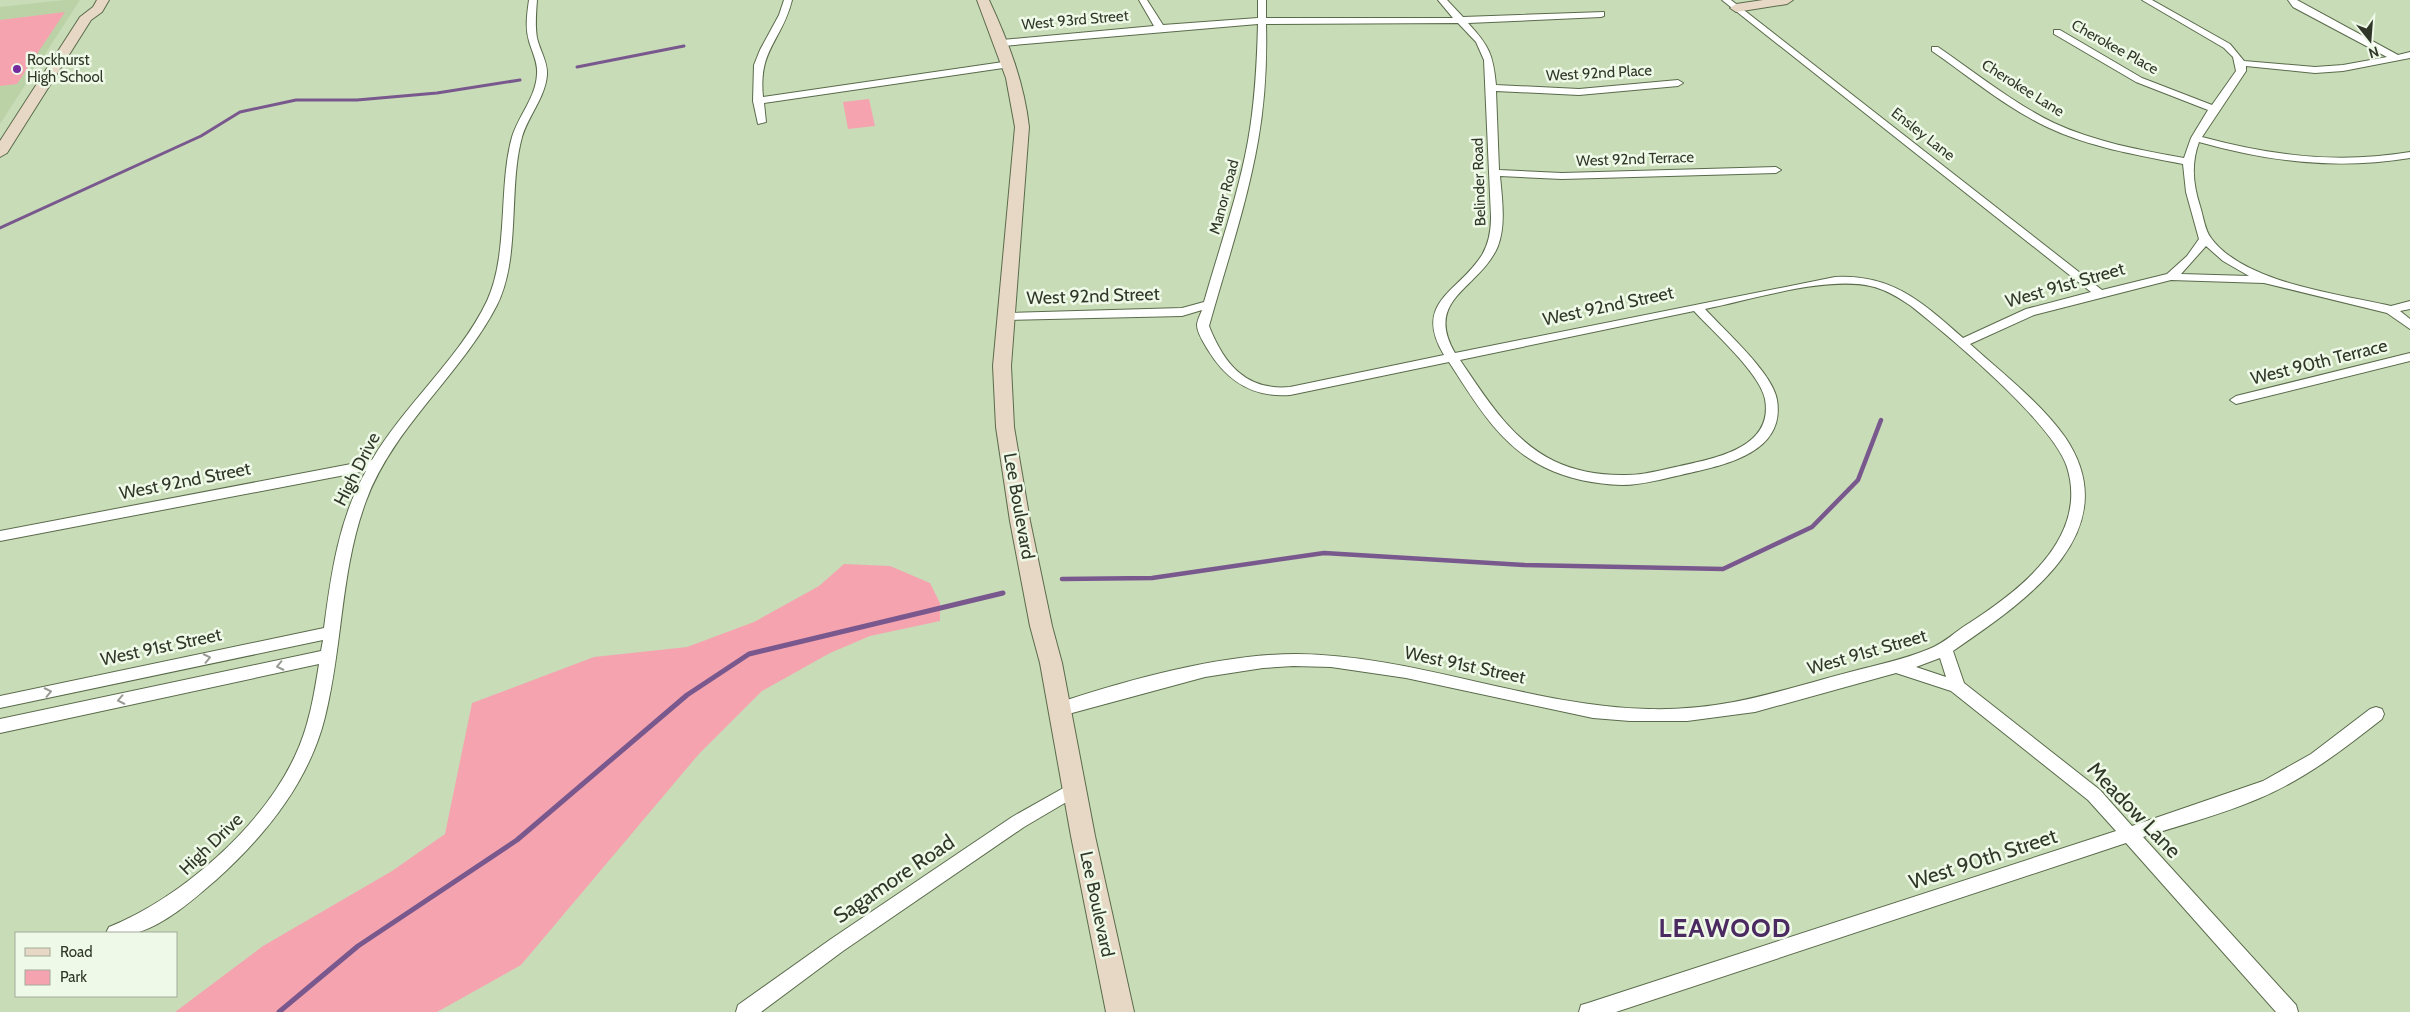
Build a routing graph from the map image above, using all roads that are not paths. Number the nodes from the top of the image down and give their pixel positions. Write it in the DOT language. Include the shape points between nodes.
graph roads {
  1 [pos="89,0"];
  2 [pos="103,0"];
  3 [pos="533,0"];
  4 [pos="788,0"];
  5 [pos="983,0"];
  6 [pos="1143,0"];
  7 [pos="1262,0"];
  8 [pos="1442,0"];
  9 [pos="1787,0"];
  10 [pos="2146,0"];
  11 [pos="2292,0"];
  12 [pos="1731,4"];
  13 [pos="1601,14"];
  14 [pos="86,17"];
  15 [pos="1262,20"];
  16 [pos="1461,21"];
  17 [pos="1160,28"];
  18 [pos="2058,32"];
  19 [pos="1002,43"];
  20 [pos="1935,49"];
  21 [pos="2410,55"];
  22 [pos="2397,58"];
  23 [pos="2241,62"];
  24 [pos="1010,64"];
  25 [pos="1678,83"];
  26 [pos="1491,88"];
  27 [pos="758,101"];
  28 [pos="2214,109"];
  29 [pos="761,122"];
  30 [pos="2196,138"];
  31 [pos="0,152"];
  32 [pos="2410,155"];
  33 [pos="2187,162"];
  34 [pos="1776,170"];
  35 [pos="1494,173"];
  36 [pos="2205,239"];
  37 [pos="2171,277"];
  38 [pos="2264,280"];
  39 [pos="2100,294"];
  40 [pos="1208,305"];
  41 [pos="2410,305"];
  42 [pos="1696,307"];
  43 [pos="2391,310"];
  44 [pos="1182,312"];
  45 [pos="1006,317"];
  46 [pos="2410,325"];
  47 [pos="1203,326"];
  48 [pos="1962,343"];
  49 [pos="1453,357"];
  50 [pos="2410,357"];
  51 [pos="2236,400"];
  52 [pos="378,464"];
  53 [pos="0,536"];
  54 [pos="331,632"];
  55 [pos="1945,649"];
  56 [pos="328,656"];
  57 [pos="1898,667"];
  58 [pos="1957,687"];
  59 [pos="0,702"];
  60 [pos="1061,709"];
  61 [pos="2376,714"];
  62 [pos="0,726"];
  63 [pos="1074,789"];
  64 [pos="2130,835"];
  65 [pos="117,932"];
  66 [pos="745,1012"];
  67 [pos="1120,1012"];
  68 [pos="1588,1012"];
  69 [pos="2290,1012"];
  1 -- 14 [label="street" via="82,11"];
  2 -- 14 [label="street" via="98,9"];
  3 -- 52 [label="street, High Drive" via="531,25 542,64 542,76 517,138 499,284 488,310 391,441"];
  4 -- 27 [label="street" via="756,76"];
  5 -- 19 [label="street, Lee Boulevard"];
  6 -- 17 [label="street"];
  7 -- 15 [label="street, Manor Road"];
  8 -- 16 [label="street, Belinder Road"];
  9 -- 12 [label="street"];
  10 -- 23 [label="street" via="2235,51"];
  11 -- 22 [label="street"];
  12 -- 39 [label="street, Ensley Lane"];
  13 -- 16 [label="street, West 93rd Street"];
  14 -- 31 [label="street"];
  15 -- 16 [label="street, West 93rd Street"];
  15 -- 17 [label="street, West 93rd Street"];
  15 -- 40 [label="street, Manor Road" via="1258,114 1249,163"];
  16 -- 26 [label="street, Belinder Road" via="1487,51"];
  17 -- 19 [label="street, West 93rd Street"];
  18 -- 28 [label="street, Cherokee Place" via="2139,80"];
  19 -- 24 [label="street, Lee Boulevard"];
  20 -- 33 [label="street, Cherokee Lane" via="2051,125 2106,144"];
  21 -- 22 [label="street"];
  22 -- 23 [label="street" via="2315,70"];
  23 -- 28 [label="street" via="2241,71"];
  24 -- 27 [label="street"];
  24 -- 45 [label="street, Lee Boulevard" via="1017,87 1022,127"];
  25 -- 26 [label="street, West 92nd Place" via="1572,92"];
  26 -- 35 [label="street, Belinder Road"];
  27 -- 29 [label="street"];
  28 -- 30 [label="street"];
  30 -- 32 [label="street" via="2265,155 2327,163 2375,162"];
  30 -- 33 [label="street"];
  33 -- 36 [label="street" via="2192,195"];
  34 -- 35 [label="street, West 92nd Terrace" via="1562,176"];
  35 -- 49 [label="street, Belinder Road" via="1496,216 1493,246 1477,270 1443,304 1439,314 1440,333"];
  36 -- 37 [label="street"];
  36 -- 38 [label="street" via="2227,259"];
  37 -- 38 [label="street, West 91st Street"];
  37 -- 39 [label="street, West 91st Street"];
  38 -- 43 [label="street, West 91st Street"];
  39 -- 48 [label="street, West 91st Street" via="2030,312"];
  40 -- 44 [label="street, West 92nd Street"];
  40 -- 47 [label="street, Manor Road"];
  41 -- 43 [label="street, West 91st Street"];
  42 -- 48 [label="street, West 92nd Street" via="1822,281 1861,280 1906,296"];
  42 -- 49 [label="street, West 92nd Street"];
  42 -- 49 [label="street, Belinder Road" via="1763,382 1772,411 1768,426 1757,443 1737,456 1642,480 1582,476 1535,458 1500,427"];
  43 -- 46 [label="street"];
  44 -- 45 [label="street, West 92nd Street"];
  44 -- 47 [label="street, West 92nd Street"];
  45 -- 60 [label="street, Lee Boulevard" via="1002,366 1005,428 1020,524"];
  47 -- 49 [label="street, West 92nd Street" via="1215,354 1258,389 1290,391"];
  48 -- 55 [label="street, West 91st Street" via="2057,436 2072,461 2078,497 2069,531 2052,563 1993,617"];
  50 -- 51 [label="street, West 90th Terrace"];
  52 -- 53 [label="street, West 92nd Street"];
  52 -- 54 [label="street, High Drive" via="360,496 347,537 337,578"];
  54 -- 56 [label="street, High Drive"];
  59 -- 54 [label="street, West 91st Street, one-way"];
  55 -- 57 [label="street, West 91st Street"];
  55 -- 58 [label="street"];
  56 -- 62 [label="street, one-way"];
  56 -- 65 [label="street, High Drive" via="317,720 306,752 273,808 252,834 186,894 168,907"];
  57 -- 58 [label="street"];
  57 -- 60 [label="street, West 91st Street" via="1744,708 1700,714 1637,715 1584,709 1378,667 1294,660 1214,669"];
  58 -- 64 [label="street, Meadow Lane" via="2094,795"];
  60 -- 63 [label="street, Lee Boulevard"];
  61 -- 64 [label="street, West 90th Street" via="2316,761 2280,782"];
  63 -- 66 [label="street, Sagamore Road" via="1018,822"];
  63 -- 67 [label="street, Lee Boulevard"];
  64 -- 68 [label="street, West 90th Street"];
  64 -- 69 [label="street, Meadow Lane"];
}
